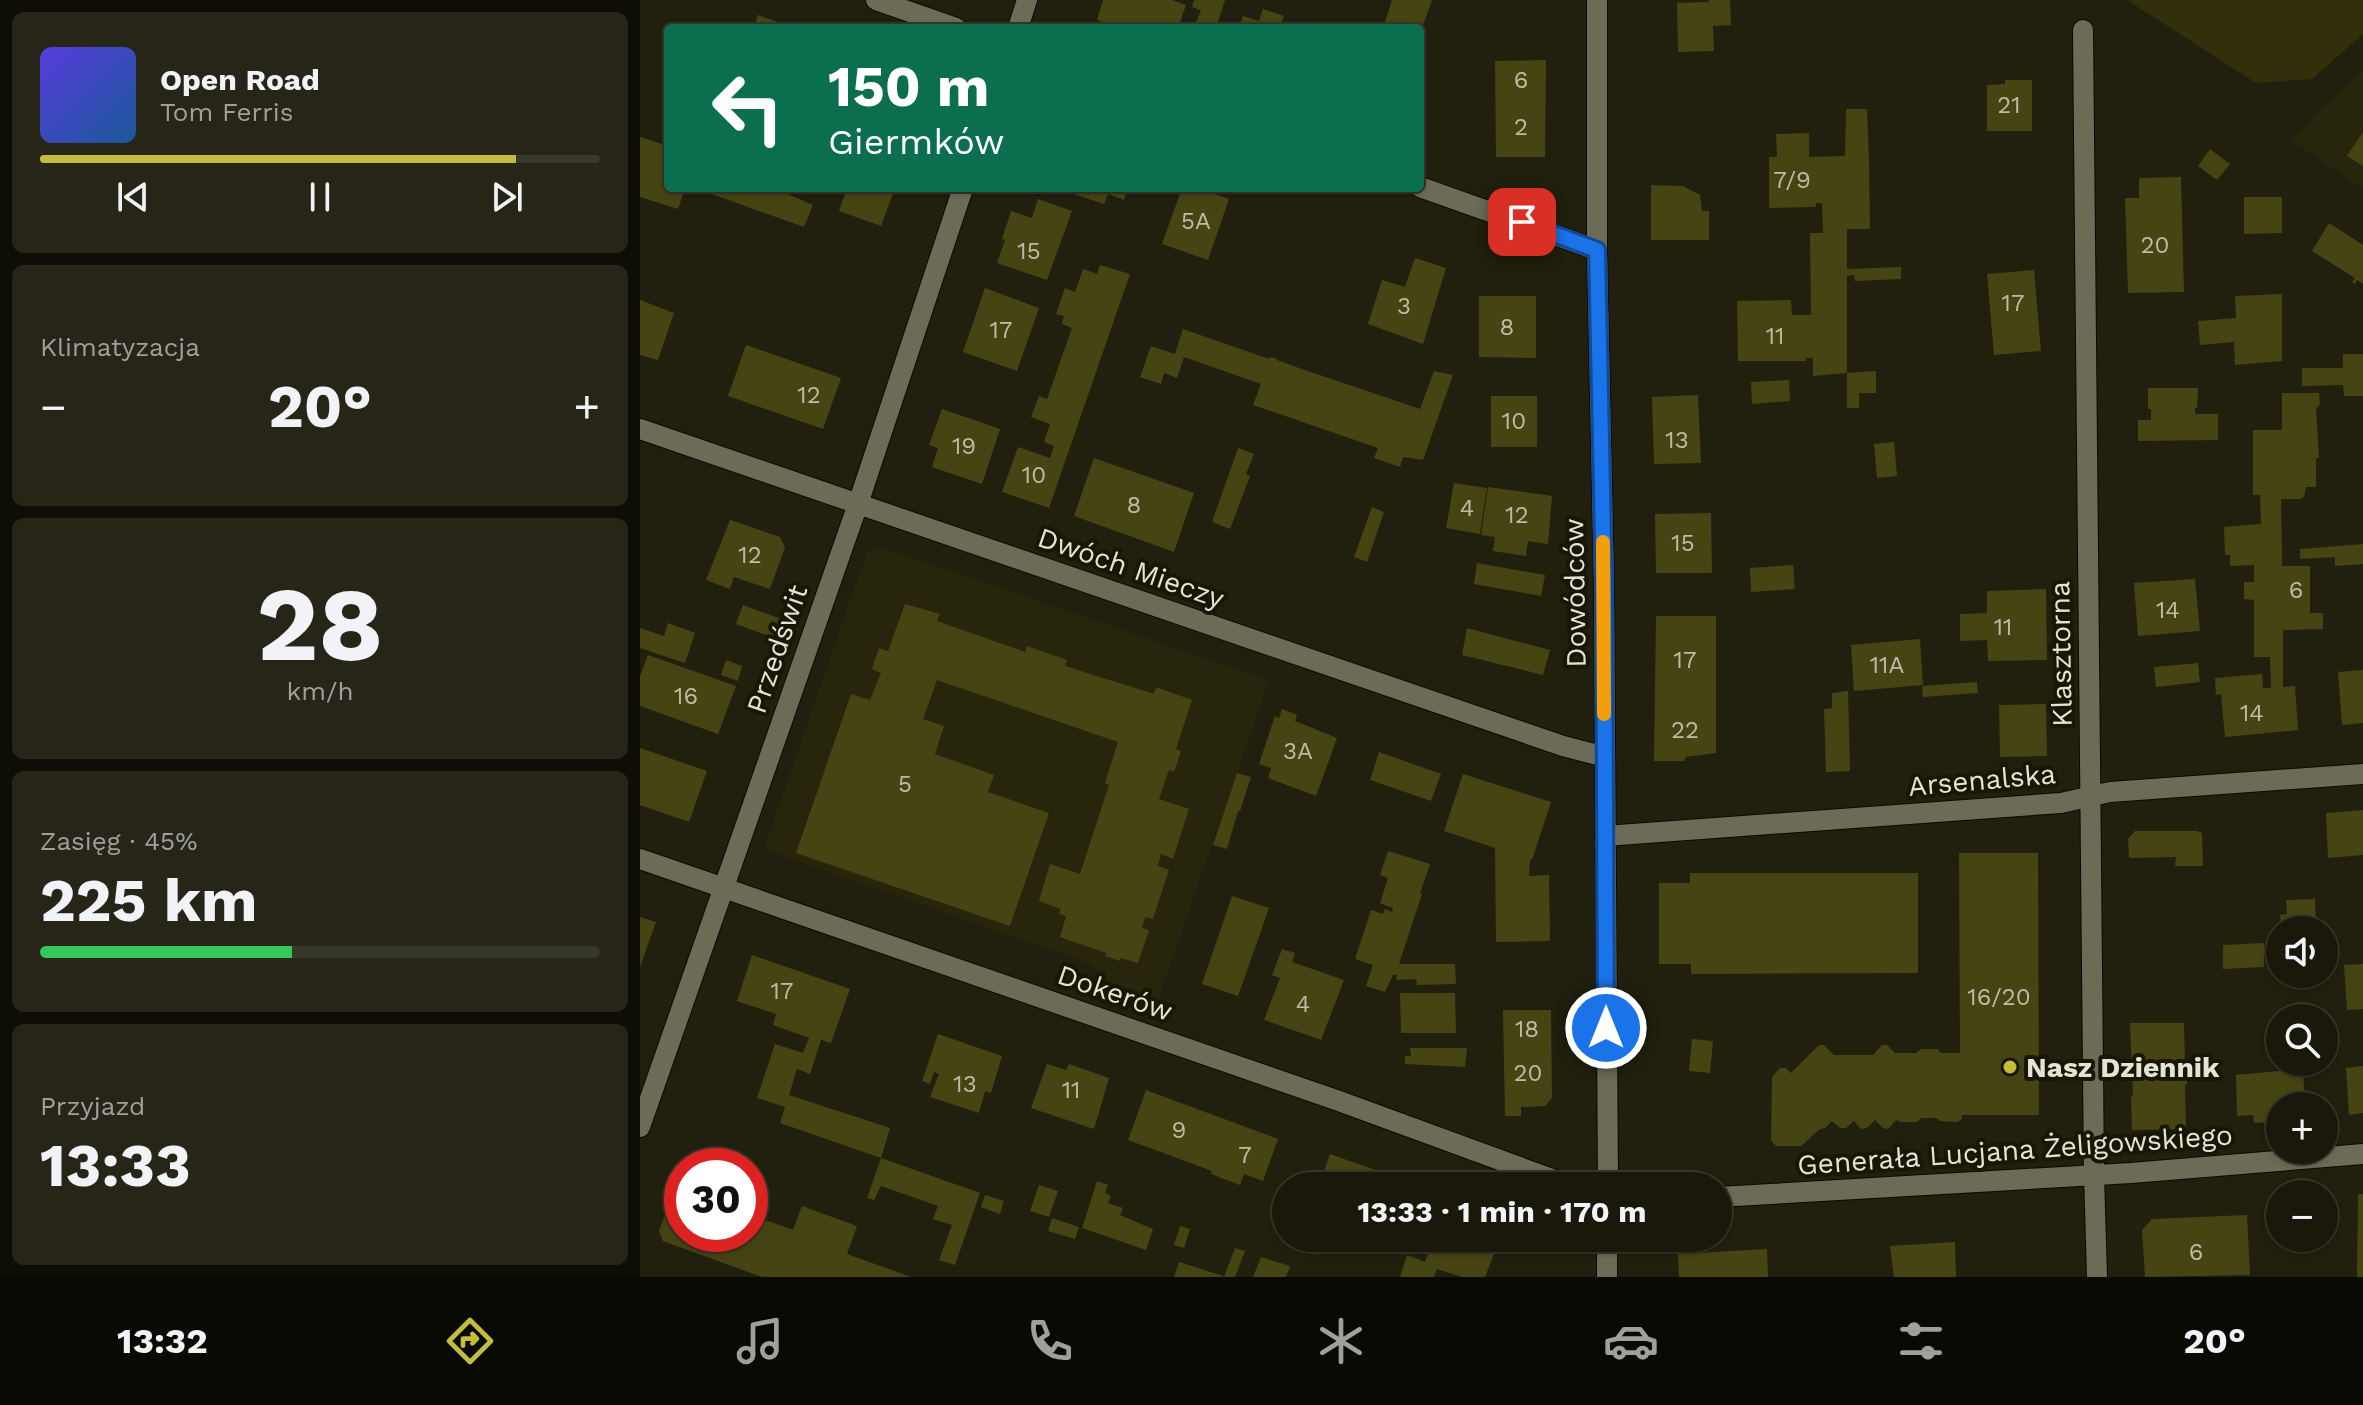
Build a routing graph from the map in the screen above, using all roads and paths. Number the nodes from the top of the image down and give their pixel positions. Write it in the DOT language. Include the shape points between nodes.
graph roads {
  1 [pos="876,0"];
  2 [pos="1027,0"];
  3 [pos="1597,0"];
  4 [pos="945,24"];
  5 [pos="1019,24"];
  6 [pos="2083,30"];
  7 [pos="1424,188"];
  8 [pos="962,192"];
  9 [pos="1597,250"];
  10 [pos="640,429"];
  11 [pos="858,504"];
  12 [pos="1605,757"];
  13 [pos="2363,774"];
  14 [pos="2090,796"];
  15 [pos="1605,836"];
  16 [pos="640,859"];
  17 [pos="724,887"];
  18 [pos="640,1127"];
  19 [pos="2363,1154"];
  20 [pos="1533,1172"];
  21 [pos="1608,1172"];
  22 [pos="2094,1175"];
  23 [pos="1732,1196"];
  24 [pos="1607,1252"];
  25 [pos="1607,1277"];
  26 [pos="2097,1277"];
  1 -- 4 [label="street"];
  2 -- 5 [label="street"];
  3 -- 9 [label="street, Dowódców"];
  6 -- 14 [label="street, Klasztorna"];
  7 -- 9 [label="street"];
  8 -- 11 [label="street, Przedświt"];
  9 -- 12 [label="street, Dowódców"];
  10 -- 11 [label="street, Dwóch Mieczy"];
  11 -- 12 [label="street, Dwóch Mieczy"];
  11 -- 17 [label="street, Przedświt"];
  12 -- 15 [label="street, Dowódców"];
  13 -- 14 [label="street, Arsenalska"];
  14 -- 15 [label="street, Arsenalska" via="2061,803"];
  14 -- 22 [label="street, Klasztorna"];
  15 -- 21 [label="street, Dowódców"];
  16 -- 17 [label="street, Dokerów"];
  17 -- 18 [label="street, Przedświt"];
  17 -- 20 [label="street, Dokerów"];
  19 -- 22 [label="street, Generała Lucjana Żeligowskiego"];
  22 -- 23 [label="street, Generała Lucjana Żeligowskiego"];
  22 -- 26 [label="street, Klasztorna"];
  24 -- 25 [label="street"];
}
